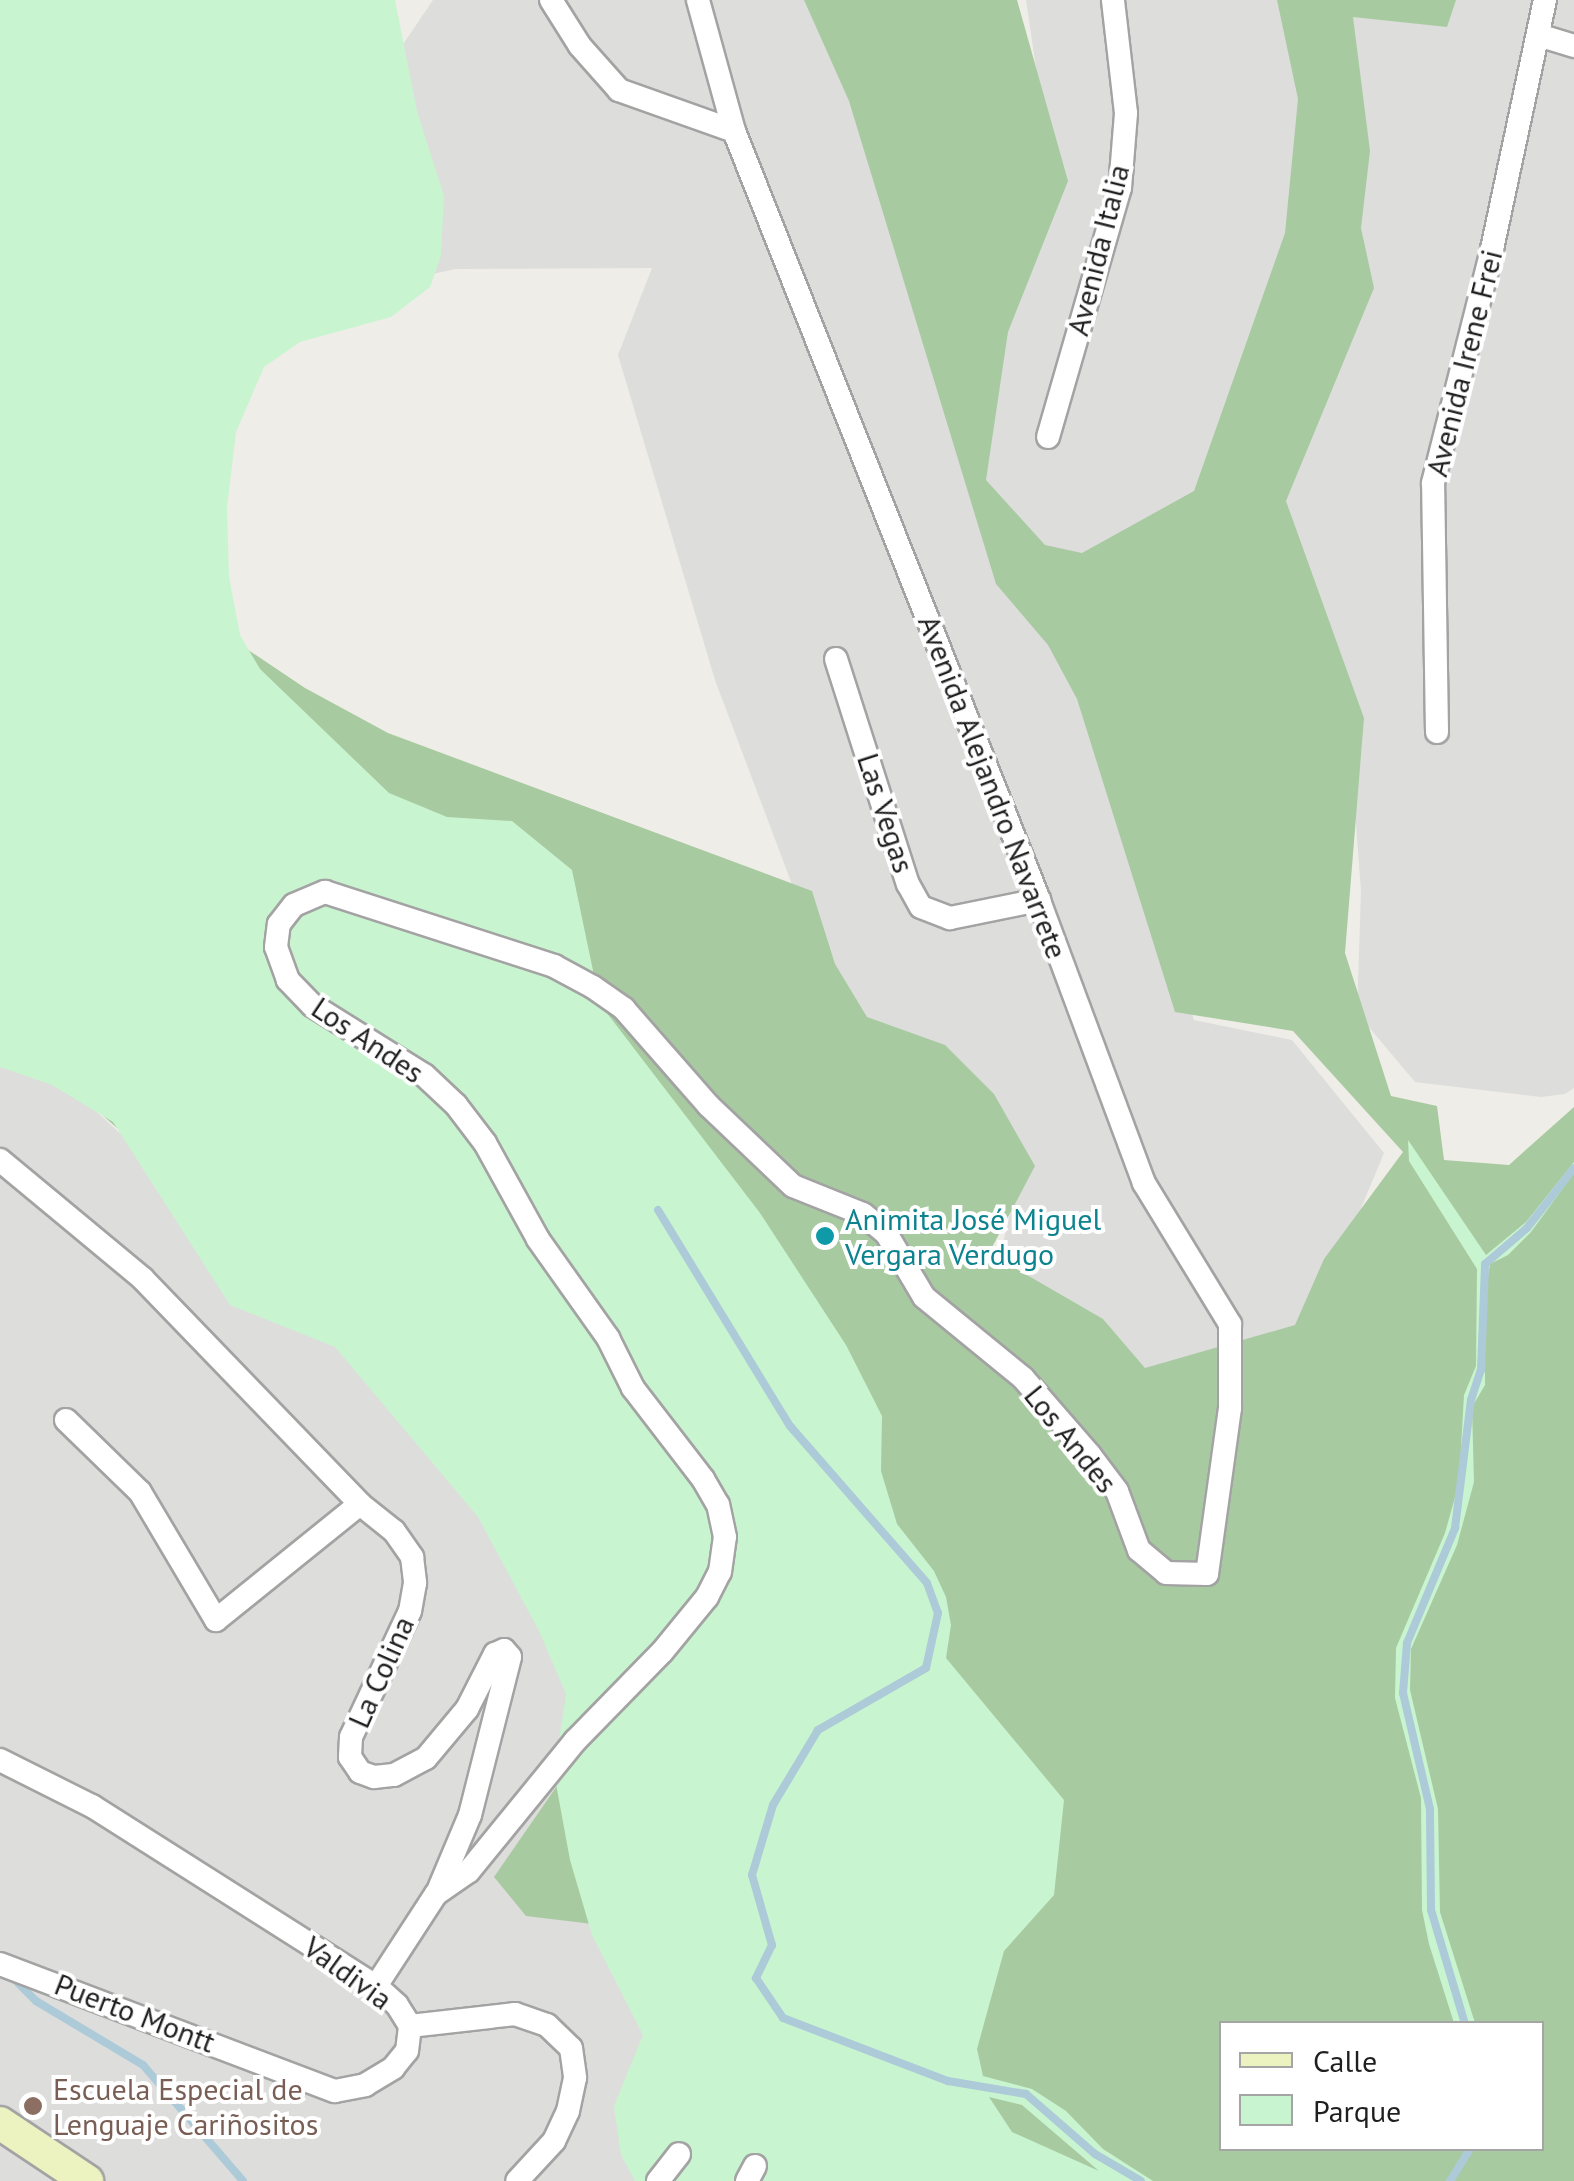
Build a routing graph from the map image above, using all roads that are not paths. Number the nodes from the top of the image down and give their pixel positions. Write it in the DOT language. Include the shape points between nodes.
graph roads {
  1 [pos="551,0"];
  2 [pos="698,0"];
  3 [pos="1114,0"];
  4 [pos="1545,0"];
  5 [pos="1538,36"];
  6 [pos="1574,46"];
  7 [pos="734,132"];
  8 [pos="1048,437"];
  9 [pos="836,659"];
  10 [pos="1437,732"];
  11 [pos="1038,900"];
  12 [pos="0,1160"];
  13 [pos="66,1420"];
  14 [pos="360,1504"];
  15 [pos="1207,1574"];
  16 [pos="0,1760"];
  17 [pos="436,1894"];
  18 [pos="0,1964"];
  19 [pos="376,1986"];
  20 [pos="410,2026"];
  21 [pos="0,2123"];
  22 [pos="679,2154"];
  23 [pos="87,2181"];
  24 [pos="516,2181"];
  25 [pos="658,2181"];
  1 -- 7 [label="street" via="619,90"];
  2 -- 7 [label="street, Avenida Alejandro Navarrete"];
  3 -- 8 [label="street, Avenida Italia" via="1126,113 1120,188"];
  4 -- 5 [label="street, Avenida Irene Frei"];
  5 -- 6 [label="street"];
  5 -- 10 [label="street, Avenida Irene Frei" via="1432,483"];
  7 -- 11 [label="street, Avenida Alejandro Navarrete"];
  9 -- 11 [label="street, Las Vegas" via="908,884 921,906 950,918"];
  11 -- 15 [label="street, Avenida Alejandro Navarrete" via="1144,1183 1230,1324 1230,1408"];
  12 -- 14 [label="street, La Colina" via="142,1278"];
  13 -- 14 [label="street" via="140,1492 216,1620"];
  14 -- 17 [label="street, La Colina" via="412,1557 416,1583 410,1611 350,1737 350,1757 360,1772 394,1775 426,1758 466,1709 495,1654 504,1650 510,1657 470,1815"];
  15 -- 17 [label="street, Los Andes" via="1166,1573 1139,1550 1117,1491 1089,1454 1022,1378 924,1297 886,1233 862,1214 793,1186 708,1105 624,1010 554,966 324,892 294,905 279,924 276,948 288,980 312,1006 424,1074 456,1105 608,1338 632,1388 703,1479 718,1505 724,1537 720,1572 707,1597 576,1740 469,1871"];
  16 -- 19 [label="street, Valdivia" via="92,1806"];
  17 -- 19 [label="street, Los Andes"];
  18 -- 20 [label="street, Puerto Montt" via="335,2091 365,2085 392,2068 407,2050"];
  19 -- 20 [label="street, Valdivia"];
  20 -- 24 [label="street, Valdivia" via="515,2014 547,2025 571,2048 575,2078 568,2112 554,2142"];
  21 -- 23 [label="street"];
  22 -- 25 [label="street"];
}
